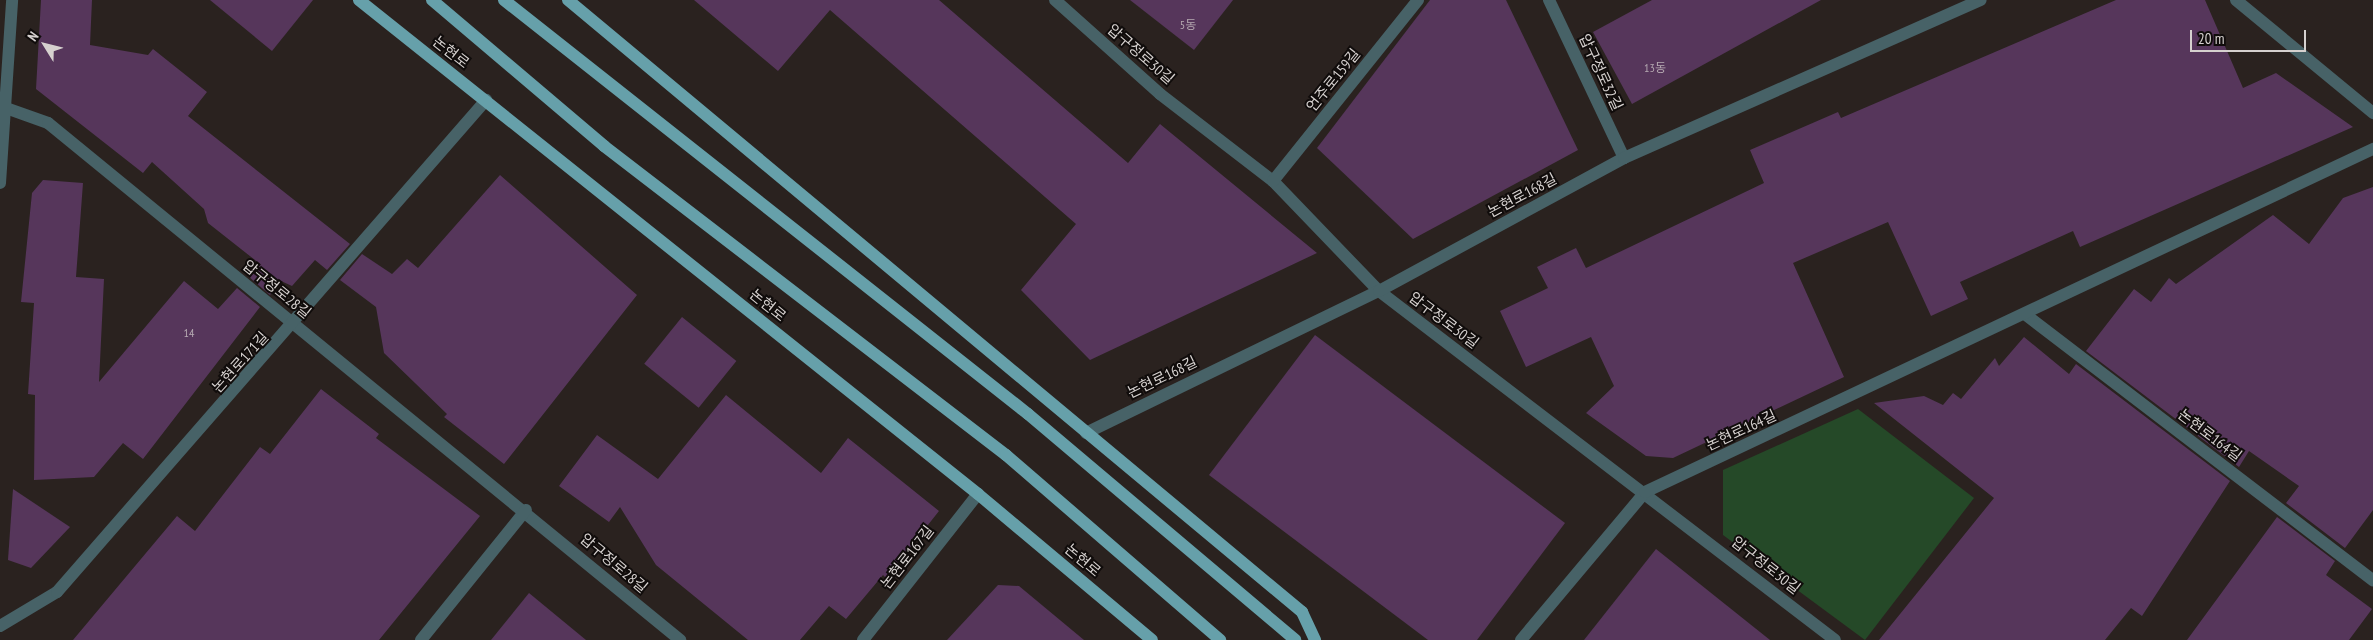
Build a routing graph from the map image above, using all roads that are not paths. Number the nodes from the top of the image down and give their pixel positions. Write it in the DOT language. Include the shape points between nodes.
graph roads {
  1 [pos="12,0"];
  2 [pos="359,0"];
  3 [pos="432,0"];
  4 [pos="504,0"];
  5 [pos="568,0"];
  6 [pos="1055,0"];
  7 [pos="1418,0"];
  8 [pos="1549,0"];
  9 [pos="1981,0"];
  10 [pos="2236,0"];
  11 [pos="486,100"];
  12 [pos="2,106"];
  13 [pos="2373,113"];
  14 [pos="2373,149"];
  15 [pos="1624,158"];
  16 [pos="1273,181"];
  17 [pos="0,183"];
  18 [pos="1379,291"];
  19 [pos="2026,315"];
  20 [pos="294,325"];
  21 [pos="1086,433"];
  22 [pos="1645,492"];
  23 [pos="978,494"];
  24 [pos="526,510"];
  25 [pos="2373,580"];
  26 [pos="0,626"];
  27 [pos="421,640"];
  28 [pos="680,640"];
  29 [pos="863,640"];
  30 [pos="1152,640"];
  31 [pos="1220,640"];
  32 [pos="1296,640"];
  33 [pos="1315,640"];
  34 [pos="1521,640"];
  35 [pos="1835,640"];
  1 -- 12 [label="street"];
  2 -- 11 [label="main road, 논현로"];
  3 -- 31 [label="main road, 논현로" via="604,146 1006,455"];
  4 -- 32 [label="main road" via="1028,414"];
  5 -- 21 [label="main road"];
  6 -- 16 [label="street, 압구정로30길" via="1160,94"];
  7 -- 16 [label="street, 언주로159길"];
  8 -- 15 [label="street, 압구정로32길"];
  9 -- 15 [label="street, 논현로168길"];
  10 -- 13 [label="street"];
  11 -- 20 [label="street, 논현로171길"];
  11 -- 23 [label="main road, 논현로"];
  12 -- 17 [label="street"];
  12 -- 20 [label="street, 압구정로28길" via="48,123"];
  14 -- 19 [label="street, 논현로164길"];
  15 -- 18 [label="street, 논현로168길"];
  16 -- 18 [label="street, 압구정로30길"];
  18 -- 21 [label="street, 논현로168길"];
  18 -- 22 [label="street, 압구정로30길"];
  19 -- 22 [label="street, 논현로164길"];
  19 -- 25 [label="street, 논현로164길"];
  20 -- 24 [label="street, 압구정로28길"];
  20 -- 26 [label="street, 논현로171길" via="57,592"];
  21 -- 33 [label="main road" via="1302,612"];
  22 -- 34 [label="street, 논현로164길"];
  22 -- 35 [label="street, 압구정로30길"];
  23 -- 29 [label="street, 논현로167길"];
  23 -- 30 [label="main road, 논현로"];
  24 -- 27 [label="street"];
  24 -- 28 [label="street, 압구정로28길"];
}
